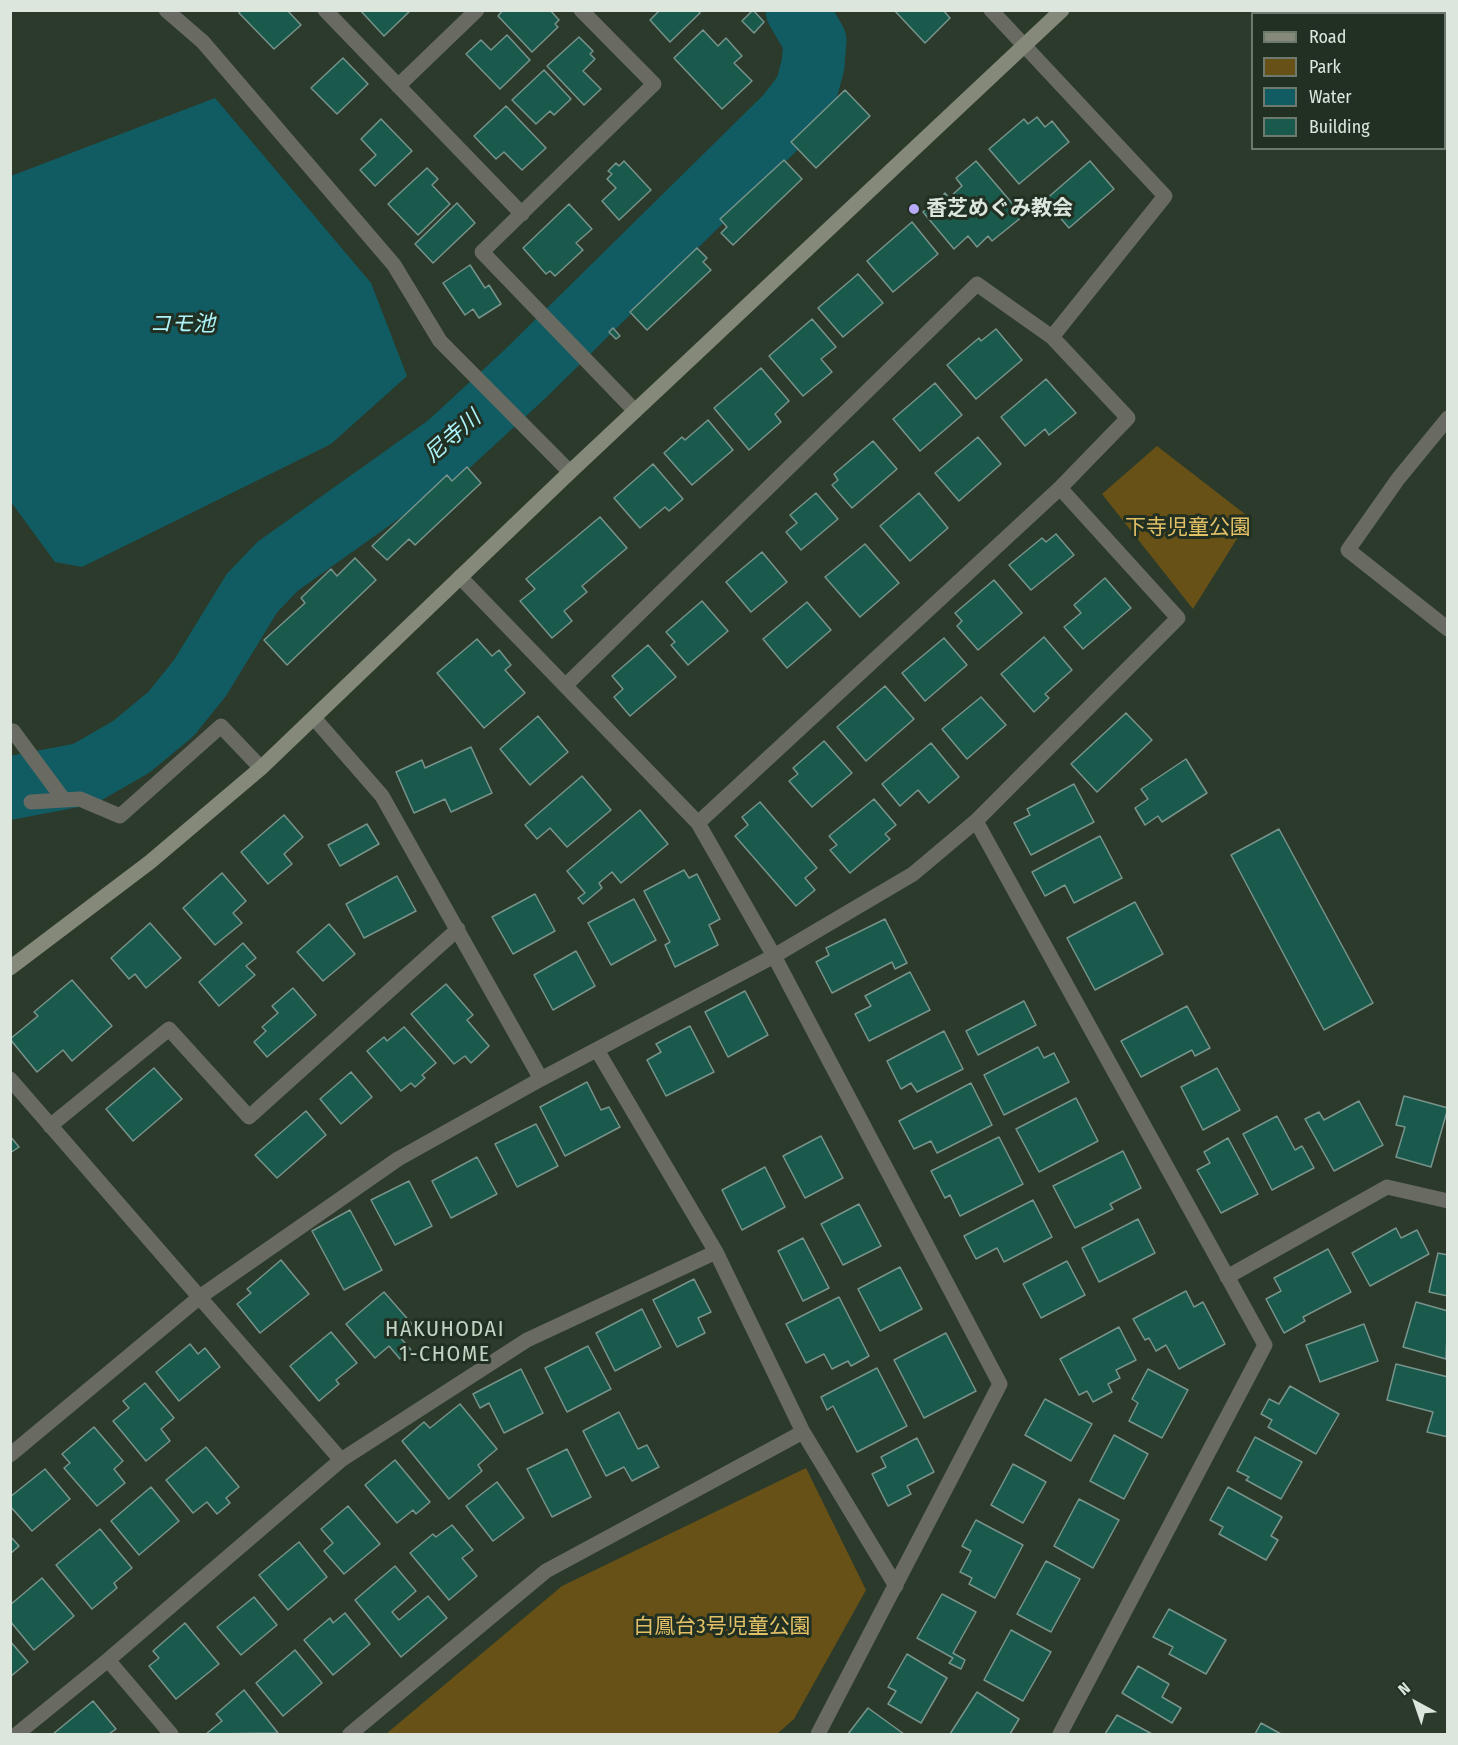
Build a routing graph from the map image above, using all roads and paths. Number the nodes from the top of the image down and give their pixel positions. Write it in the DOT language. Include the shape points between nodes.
graph roads {
  1 [pos="166,10"];
  2 [pos="326,10"];
  3 [pos="477,10"];
  4 [pos="581,10"];
  5 [pos="992,10"];
  6 [pos="1062,10"];
  7 [pos="1025,46"];
  8 [pos="398,86"];
  9 [pos="522,214"];
  10 [pos="1052,337"];
  11 [pos="634,411"];
  12 [pos="1448,418"];
  13 [pos="570,472"];
  14 [pos="1060,488"];
  15 [pos="460,577"];
  16 [pos="1448,629"];
  17 [pos="566,685"];
  18 [pos="314,718"];
  19 [pos="14,731"];
  20 [pos="261,768"];
  21 [pos="64,800"];
  22 [pos="31,802"];
  23 [pos="976,821"];
  24 [pos="698,823"];
  25 [pos="458,929"];
  26 [pos="774,956"];
  27 [pos="10,968"];
  28 [pos="597,1050"];
  29 [pos="10,1079"];
  30 [pos="541,1079"];
  31 [pos="50,1126"];
  32 [pos="1448,1201"];
  33 [pos="716,1252"];
  34 [pos="1227,1277"];
  35 [pos="201,1296"];
  36 [pos="803,1432"];
  37 [pos="10,1455"];
  38 [pos="341,1460"];
  39 [pos="896,1586"];
  40 [pos="108,1660"];
  41 [pos="17,1734"];
  42 [pos="171,1734"];
  43 [pos="350,1734"];
  44 [pos="818,1734"];
  45 [pos="1059,1734"];
  1 -- 13 [label="street" via="203,42 394,265 440,341"];
  2 -- 8 [label="street"];
  3 -- 8 [label="street"];
  4 -- 9 [label="street" via="654,84"];
  5 -- 7 [label="street"];
  6 -- 7 [label="street"];
  7 -- 10 [label="street" via="1165,196"];
  7 -- 11 [label="street"];
  8 -- 9 [label="street"];
  9 -- 11 [label="street" via="482,252"];
  10 -- 14 [label="street" via="1128,418"];
  10 -- 17 [label="street" via="977,284"];
  11 -- 13 [label="street"];
  12 -- 16 [label="street" via="1398,479 1348,550"];
  13 -- 15 [label="street"];
  14 -- 23 [label="street" via="1178,618"];
  14 -- 24 [label="street"];
  15 -- 17 [label="street"];
  15 -- 18 [label="street"];
  17 -- 24 [label="street"];
  18 -- 20 [label="street"];
  18 -- 25 [label="street" via="382,796"];
  19 -- 21 [label="street"];
  20 -- 21 [label="street" via="221,726 120,816 80,799"];
  20 -- 27 [label="street" via="150,862"];
  21 -- 22 [label="street"];
  23 -- 26 [label="street" via="913,874"];
  23 -- 34 [label="street"];
  24 -- 26 [label="street"];
  25 -- 30 [label="street"];
  25 -- 31 [label="street" via="249,1117 169,1029"];
  26 -- 28 [label="street"];
  26 -- 39 [label="street" via="1000,1384"];
  28 -- 30 [label="street"];
  28 -- 33 [label="street"];
  29 -- 31 [label="street"];
  30 -- 35 [label="street" via="398,1159"];
  31 -- 35 [label="street"];
  32 -- 34 [label="street" via="1387,1187"];
  33 -- 36 [label="street"];
  33 -- 38 [label="street" via="527,1340"];
  34 -- 45 [label="street" via="1265,1345"];
  35 -- 37 [label="street"];
  35 -- 38 [label="street"];
  36 -- 39 [label="street"];
  36 -- 43 [label="street" via="546,1571"];
  38 -- 40 [label="street"];
  39 -- 44 [label="street"];
  40 -- 41 [label="street"];
  40 -- 42 [label="street"];
}
